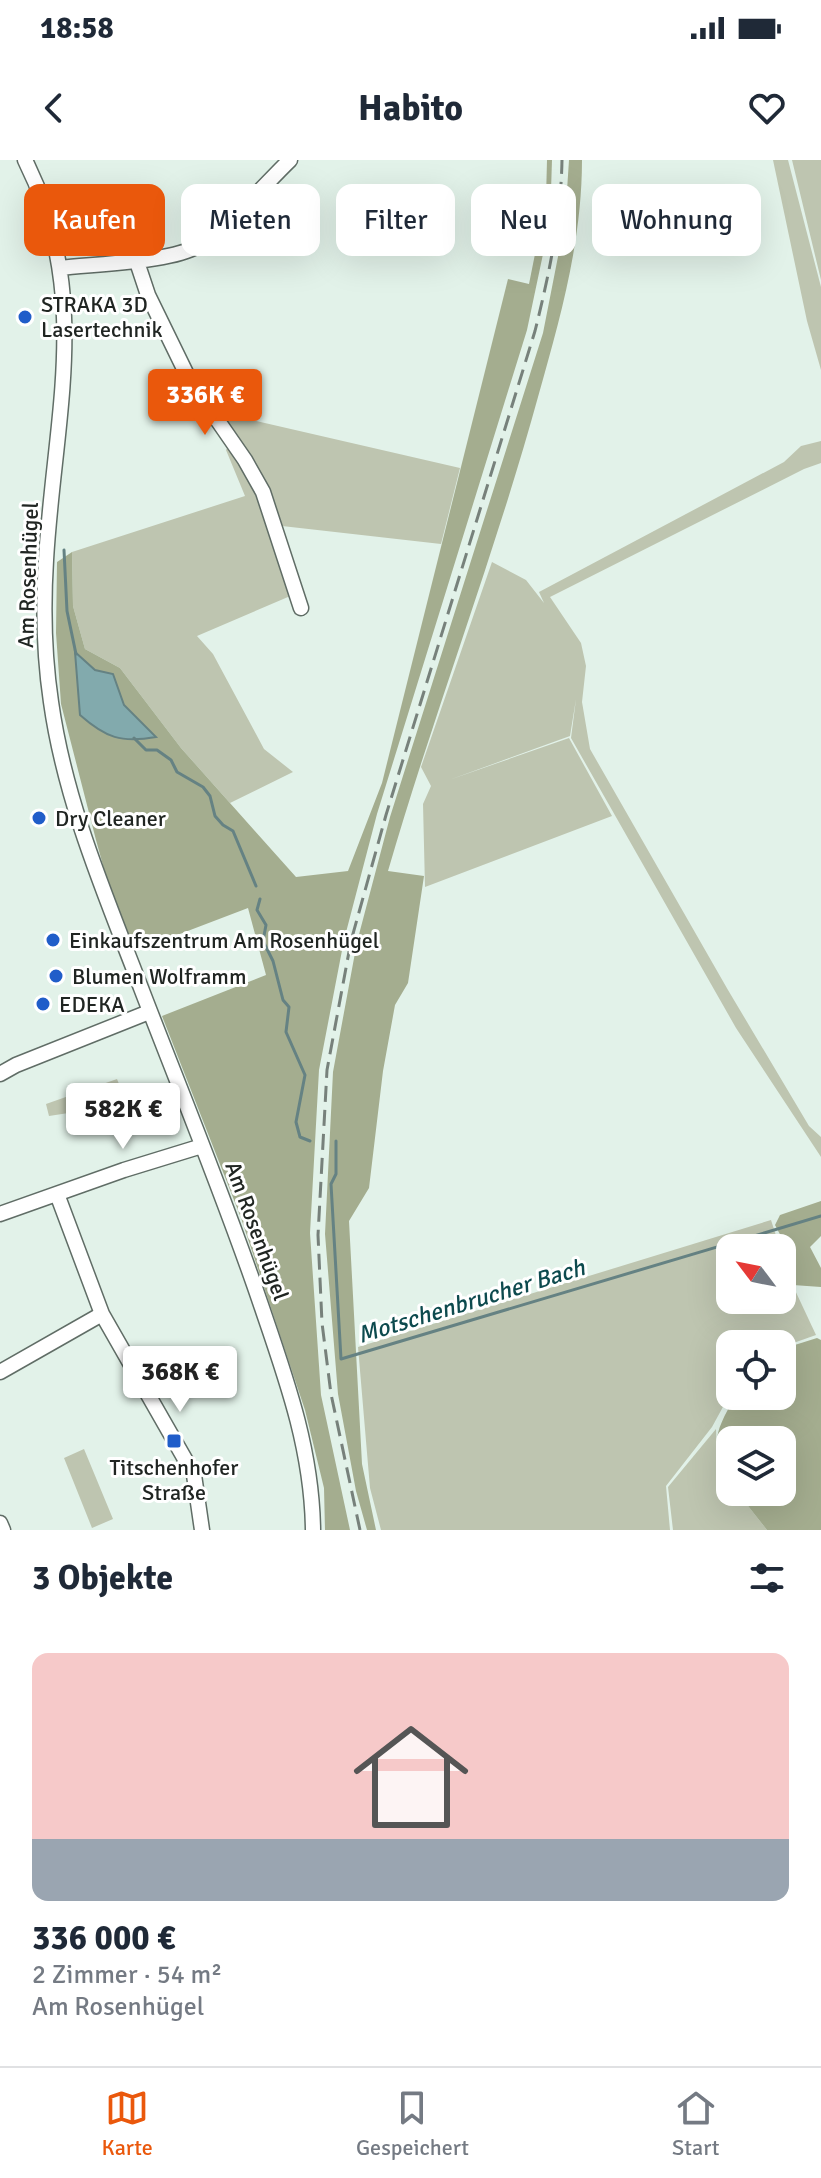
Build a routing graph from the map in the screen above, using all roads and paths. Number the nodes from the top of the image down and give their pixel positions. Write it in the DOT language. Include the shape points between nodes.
graph roads {
  1 [pos="25,160"];
  2 [pos="290,160"];
  3 [pos="136,259"];
  4 [pos="60,268"];
  5 [pos="301,608"];
  6 [pos="149,1012"];
  7 [pos="0,1074"];
  8 [pos="202,1146"];
  9 [pos="57,1194"];
  10 [pos="0,1214"];
  11 [pos="102,1314"];
  12 [pos="0,1372"];
  13 [pos="0,1523"];
  14 [pos="3,1530"];
  15 [pos="202,1530"];
  16 [pos="313,1530"];
  1 -- 4 [label="street, Am Rosenhügel" via="50,218"];
  2 -- 3 [label="street" via="204,242 183,252"];
  3 -- 4 [label="street"];
  3 -- 5 [label="street" via="189,379 263,492"];
  4 -- 6 [label="street, Am Rosenhügel" via="66,360 44,600 51,702 61,759 89,855"];
  6 -- 7 [label="street"];
  6 -- 8 [label="street, Am Rosenhügel"];
  8 -- 9 [label="street"];
  8 -- 16 [label="street, Am Rosenhügel" via="300,1428 310,1470"];
  9 -- 10 [label="street"];
  9 -- 11 [label="street"];
  11 -- 12 [label="street"];
  11 -- 15 [label="street" via="194,1475"];
  13 -- 14 [label="street"];
}
